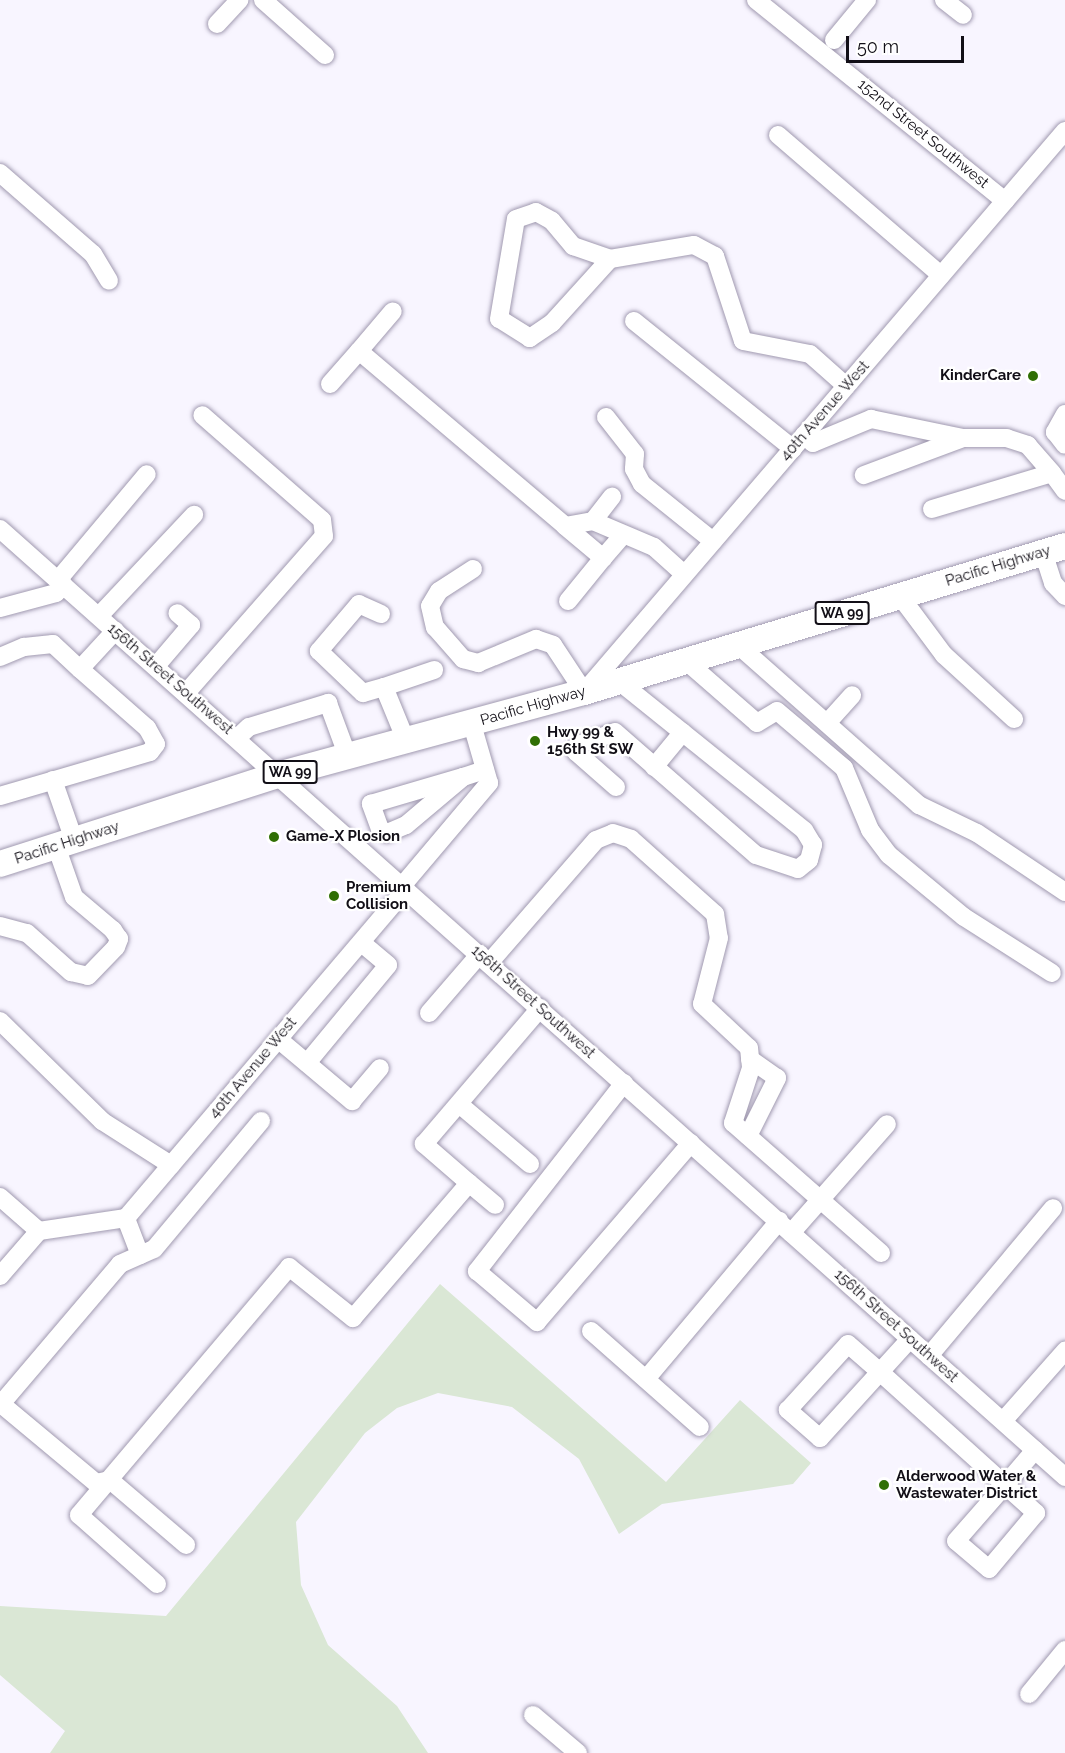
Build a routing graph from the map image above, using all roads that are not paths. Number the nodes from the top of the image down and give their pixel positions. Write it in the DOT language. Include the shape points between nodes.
graph roads {
  1 [pos="239,0"];
  2 [pos="263,0"];
  3 [pos="756,0"];
  4 [pos="867,0"];
  5 [pos="944,0"];
  6 [pos="963,15"];
  7 [pos="218,24"];
  8 [pos="834,40"];
  9 [pos="325,55"];
  10 [pos="778,135"];
  11 [pos="1063,137"];
  12 [pos="0,173"];
  13 [pos="1005,201"];
  14 [pos="610,260"];
  15 [pos="941,275"];
  16 [pos="109,281"];
  17 [pos="393,311"];
  18 [pos="634,321"];
  19 [pos="359,351"];
  20 [pos="330,384"];
  21 [pos="846,386"];
  22 [pos="1065,414"];
  23 [pos="202,416"];
  24 [pos="606,417"];
  25 [pos="963,438"];
  26 [pos="798,442"];
  27 [pos="1065,446"];
  28 [pos="1052,473"];
  29 [pos="147,474"];
  30 [pos="864,475"];
  31 [pos="1065,491"];
  32 [pos="612,497"];
  33 [pos="932,509"];
  34 [pos="194,515"];
  35 [pos="592,521"];
  36 [pos="565,526"];
  37 [pos="0,528"];
  38 [pos="623,535"];
  39 [pos="713,541"];
  40 [pos="1054,549"];
  41 [pos="603,558"];
  42 [pos="473,569"];
  43 [pos="683,573"];
  44 [pos="61,583"];
  45 [pos="900,596"];
  46 [pos="1065,596"];
  47 [pos="568,601"];
  48 [pos="0,608"];
  49 [pos="177,613"];
  50 [pos="381,614"];
  51 [pos="99,616"];
  52 [pos="115,631"];
  53 [pos="738,645"];
  54 [pos="0,657"];
  55 [pos="686,661"];
  56 [pos="156,666"];
  57 [pos="80,669"];
  58 [pos="434,670"];
  59 [pos="619,681"];
  60 [pos="384,687"];
  61 [pos="584,692"];
  62 [pos="186,693"];
  63 [pos="852,695"];
  64 [pos="1014,719"];
  65 [pos="828,722"];
  66 [pos="472,724"];
  67 [pos="683,732"];
  68 [pos="237,738"];
  69 [pos="407,743"];
  70 [pos="348,757"];
  71 [pos="654,766"];
  72 [pos="485,770"];
  73 [pos="278,775"];
  74 [pos="463,777"];
  75 [pos="53,780"];
  76 [pos="615,787"];
  77 [pos="0,796"];
  78 [pos="65,843"];
  79 [pos="0,864"];
  80 [pos="404,887"];
  81 [pos="1065,892"];
  82 [pos="0,926"];
  83 [pos="361,942"];
  84 [pos="484,958"];
  85 [pos="1052,974"];
  86 [pos="540,1008"];
  87 [pos="429,1013"];
  88 [pos="0,1021"];
  89 [pos="278,1039"];
  90 [pos="750,1059"];
  91 [pos="307,1063"];
  92 [pos="380,1068"];
  93 [pos="624,1083"];
  94 [pos="459,1104"];
  95 [pos="261,1121"];
  96 [pos="887,1124"];
  97 [pos="748,1136"];
  98 [pos="691,1143"];
  99 [pos="530,1164"];
  100 [pos="171,1166"];
  101 [pos="469,1183"];
  102 [pos="0,1197"];
  103 [pos="819,1202"];
  104 [pos="495,1205"];
  105 [pos="1053,1208"];
  106 [pos="126,1218"];
  107 [pos="785,1227"];
  108 [pos="39,1231"];
  109 [pos="880,1253"];
  110 [pos="140,1255"];
  111 [pos="0,1276"];
  112 [pos="591,1331"];
  113 [pos="910,1339"];
  114 [pos="1065,1351"];
  115 [pos="929,1356"];
  116 [pos="880,1372"];
  117 [pos="646,1379"];
  118 [pos="0,1403"];
  119 [pos="1003,1421"];
  120 [pos="700,1427"];
  121 [pos="1035,1450"];
  122 [pos="1065,1477"];
  123 [pos="110,1480"];
  124 [pos="1005,1485"];
  125 [pos="186,1545"];
  126 [pos="157,1584"];
  127 [pos="1065,1650"];
  128 [pos="1029,1694"];
  129 [pos="533,1715"];
  130 [pos="578,1753"];
  1 -- 7 [label="street"];
  2 -- 9 [label="street"];
  3 -- 13 [label="street, 152nd Street Southwest"];
  4 -- 8 [label="street"];
  5 -- 6 [label="street"];
  10 -- 15 [label="street"];
  11 -- 13 [label="street, 40th Avenue West"];
  12 -- 16 [label="street" via="93,254"];
  13 -- 15 [label="street, 40th Avenue West"];
  14 -- 14 [label="street" via="573,246 552,221 536,212 516,219 499,319 530,338 552,323"];
  14 -- 21 [label="street" via="694,245 715,256 743,341 810,354"];
  15 -- 21 [label="street, 40th Avenue West"];
  17 -- 19 [label="street"];
  18 -- 26 [label="street"];
  19 -- 20 [label="street"];
  19 -- 36 [label="street"];
  21 -- 26 [label="street, 40th Avenue West"];
  22 -- 27 [label="street" via="1055,432"];
  23 -- 62 [label="street" via="322,520 324,536"];
  24 -- 39 [label="street" via="635,454 642,484"];
  25 -- 26 [label="street" via="871,419 813,443"];
  25 -- 28 [label="street" via="1028,445"];
  25 -- 30 [label="street"];
  26 -- 39 [label="street, 40th Avenue West"];
  28 -- 31 [label="street"];
  28 -- 33 [label="street"];
  29 -- 44 [label="street"];
  32 -- 35 [label="street"];
  34 -- 51 [label="street"];
  35 -- 36 [label="street"];
  35 -- 38 [label="street"];
  36 -- 41 [label="street"];
  37 -- 44 [label="street, 156th Street Southwest"];
  38 -- 41 [label="street"];
  38 -- 43 [label="street" via="654,548"];
  39 -- 43 [label="street, 40th Avenue West"];
  40 -- 45 [label="highway, Pacific Highway / WA 99"];
  40 -- 46 [label="street" via="1053,583"];
  41 -- 47 [label="street"];
  42 -- 61 [label="street" via="439,591 430,606 435,627 463,658 477,663 536,639 553,645"];
  43 -- 61 [label="street, 40th Avenue West"];
  44 -- 48 [label="street" via="56,593"];
  44 -- 51 [label="street, 156th Street Southwest"];
  45 -- 53 [label="highway, Pacific Highway / WA 99"];
  45 -- 64 [label="street" via="944,655"];
  49 -- 56 [label="street" via="191,624"];
  50 -- 60 [label="street" via="359,604 319,651 363,693"];
  51 -- 52 [label="street, 156th Street Southwest"];
  52 -- 56 [label="street, 156th Street Southwest"];
  52 -- 57 [label="street"];
  53 -- 55 [label="highway, Pacific Highway / WA 99"];
  53 -- 65 [label="street"];
  54 -- 57 [label="street" via="24,647 53,644"];
  55 -- 59 [label="highway, Pacific Highway / WA 99"];
  55 -- 85 [label="street" via="757,723 777,711 844,768 870,830 889,855 964,917"];
  56 -- 62 [label="street, 156th Street Southwest"];
  57 -- 75 [label="street" via="147,728 156,744 150,752"];
  58 -- 60 [label="street"];
  59 -- 61 [label="highway, Pacific Highway / WA 99"];
  59 -- 67 [label="street"];
  60 -- 69 [label="street"];
  61 -- 66 [label="highway, Pacific Highway / WA 99"];
  62 -- 68 [label="street, 156th Street Southwest"];
  63 -- 65 [label="street"];
  65 -- 81 [label="street" via="919,805 977,833"];
  66 -- 69 [label="highway, Pacific Highway / WA 99"];
  66 -- 72 [label="street"];
  67 -- 71 [label="street"];
  67 -- 71 [label="street" via="804,830 813,845 808,860 798,869 756,855"];
  68 -- 70 [label="street" via="249,727 328,703"];
  68 -- 73 [label="street, 156th Street Southwest"];
  69 -- 70 [label="highway, Pacific Highway / WA 99"];
  70 -- 73 [label="highway, Pacific Highway / WA 99"];
  71 -- 76 [label="street" via="615,732 578,744 576,752"];
  72 -- 74 [label="street"];
  72 -- 80 [label="street, 40th Avenue West" via="489,783"];
  73 -- 78 [label="highway, Pacific Highway / WA 99"];
  73 -- 80 [label="street, 156th Street Southwest"];
  75 -- 77 [label="street"];
  75 -- 78 [label="street"];
  78 -- 79 [label="highway, Pacific Highway / WA 99"];
  78 -- 82 [label="street" via="74,897 113,930 119,939 116,947 88,976 71,972 27,933"];
  80 -- 83 [label="street, 40th Avenue West"];
  80 -- 84 [label="street, 156th Street Southwest"];
  83 -- 89 [label="street, 40th Avenue West"];
  83 -- 91 [label="street" via="388,965"];
  84 -- 86 [label="street, 156th Street Southwest"];
  84 -- 87 [label="street"];
  84 -- 90 [label="street" via="596,840 613,833 622,836 715,914 719,938 702,1004 748,1048"];
  86 -- 93 [label="street, 156th Street Southwest"];
  86 -- 94 [label="street"];
  88 -- 100 [label="street" via="102,1121"];
  89 -- 91 [label="street"];
  89 -- 100 [label="street, 40th Avenue West"];
  90 -- 97 [label="street" via="734,1123"];
  90 -- 97 [label="street" via="777,1078"];
  91 -- 92 [label="street" via="352,1101"];
  93 -- 98 [label="street, 156th Street Southwest"];
  93 -- 98 [label="street" via="477,1271 537,1322"];
  94 -- 99 [label="street"];
  94 -- 101 [label="street" via="424,1144"];
  95 -- 110 [label="street" via="154,1249"];
  96 -- 103 [label="street"];
  97 -- 103 [label="street"];
  98 -- 107 [label="street, 156th Street Southwest"];
  100 -- 106 [label="street, 40th Avenue West"];
  101 -- 104 [label="street"];
  101 -- 123 [label="street" via="353,1318 289,1267"];
  102 -- 108 [label="street"];
  103 -- 107 [label="street"];
  103 -- 109 [label="street"];
  105 -- 115 [label="street"];
  106 -- 108 [label="street"];
  106 -- 110 [label="street"];
  107 -- 113 [label="street, 156th Street Southwest"];
  107 -- 117 [label="street"];
  108 -- 111 [label="street"];
  110 -- 118 [label="street" via="120,1264"];
  112 -- 117 [label="street"];
  113 -- 115 [label="street, 156th Street Southwest"];
  113 -- 116 [label="street"];
  114 -- 119 [label="street"];
  115 -- 119 [label="street, 156th Street Southwest"];
  116 -- 116 [label="street" via="820,1438 788,1410 848,1344"];
  116 -- 124 [label="street"];
  117 -- 120 [label="street"];
  118 -- 123 [label="street" via="96,1483"];
  119 -- 121 [label="street, 156th Street Southwest"];
  121 -- 122 [label="street, 156th Street Southwest"];
  121 -- 124 [label="street"];
  123 -- 125 [label="street"];
  123 -- 126 [label="street" via="79,1515"];
  124 -- 124 [label="street" via="956,1541 988,1569 1036,1513"];
  127 -- 128 [label="street"];
  129 -- 130 [label="street"];
}
